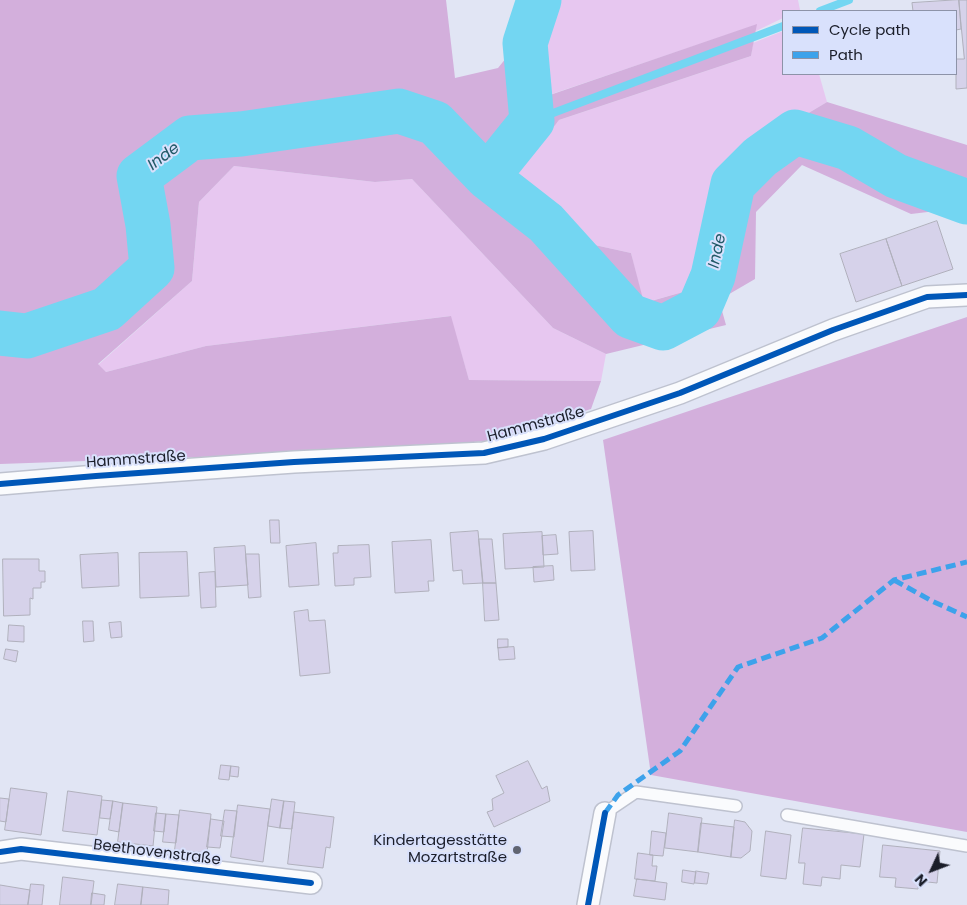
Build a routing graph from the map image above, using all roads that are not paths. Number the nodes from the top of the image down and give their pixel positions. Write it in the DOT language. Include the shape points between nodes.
graph roads {
  1 [pos="967,295"];
  2 [pos="0,484"];
  3 [pos="736,806"];
  4 [pos="605,814"];
  5 [pos="787,815"];
  6 [pos="967,846"];
  7 [pos="0,852"];
  8 [pos="311,883"];
  9 [pos="588,905"];
  1 -- 2 [label="street, Hammstraße" via="927,297 833,330 680,393 544,439 484,452 294,462"];
  3 -- 4 [label="lane" via="636,792"];
  4 -- 9 [label="street"];
  5 -- 6 [label="lane"];
  7 -- 8 [label="street, Beethovenstraße" via="20,849"];
}
